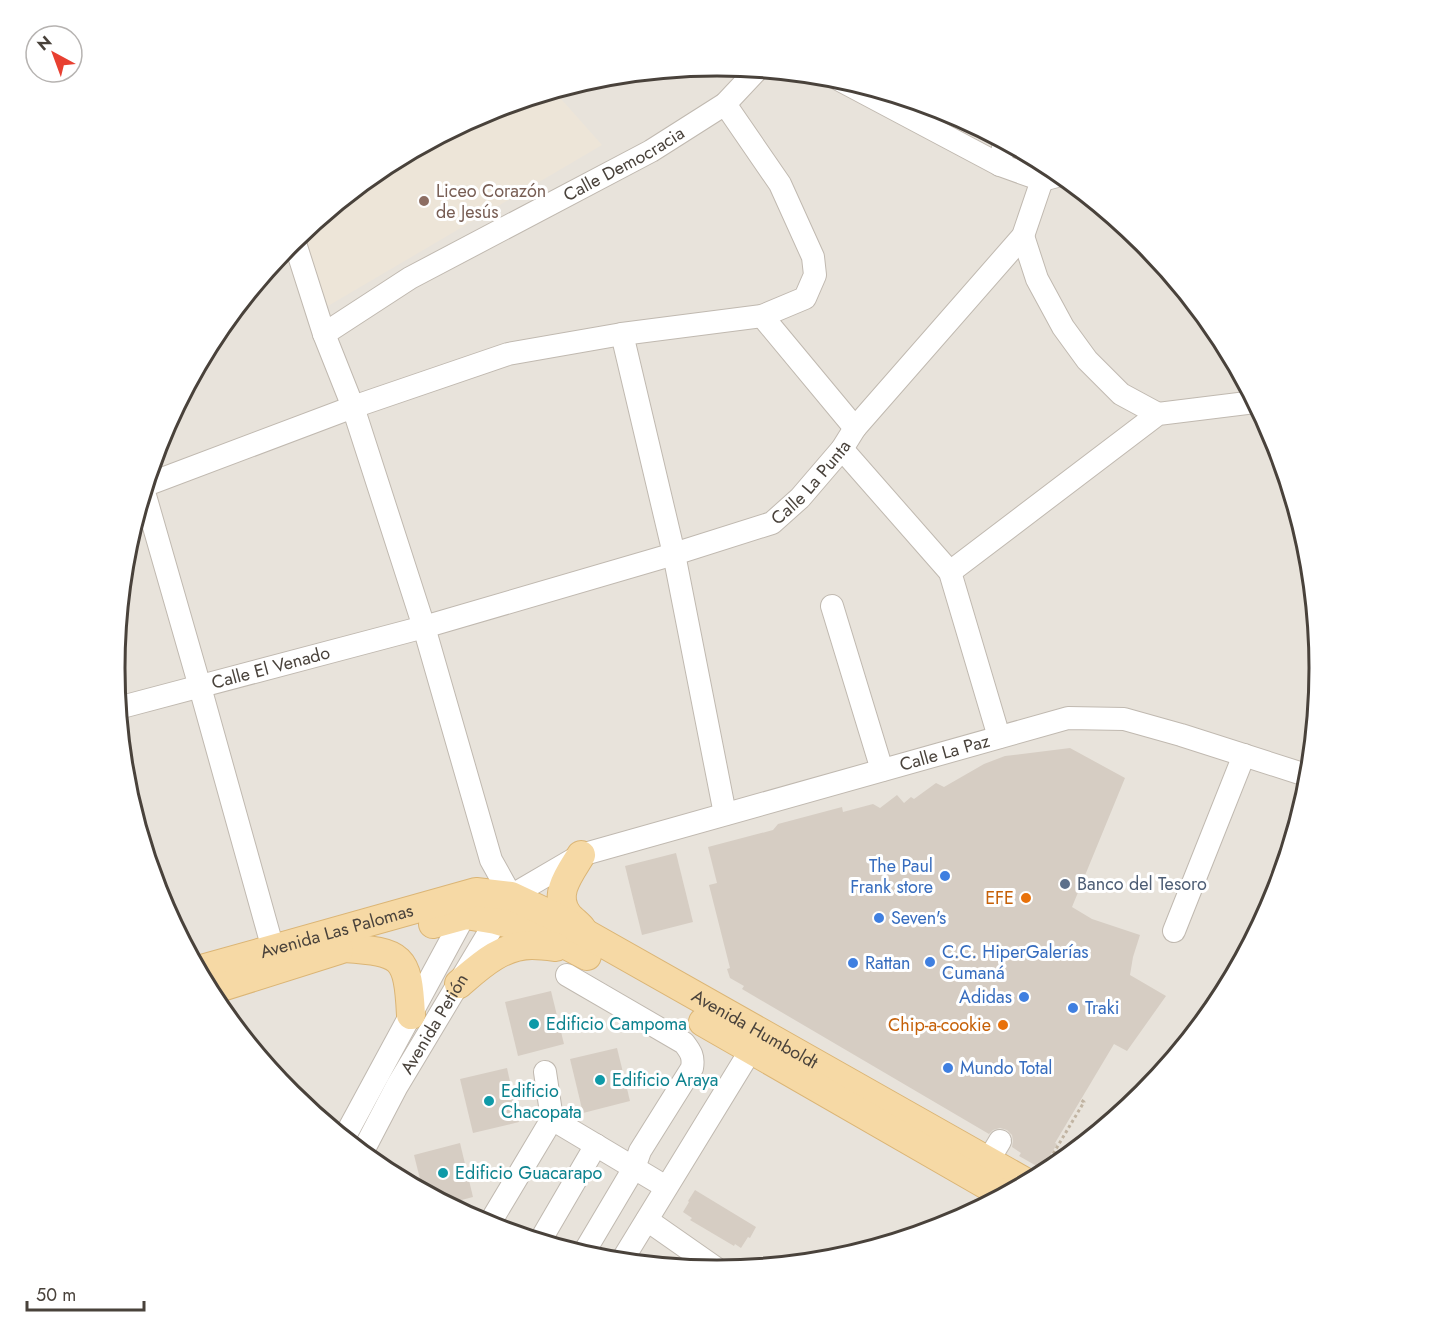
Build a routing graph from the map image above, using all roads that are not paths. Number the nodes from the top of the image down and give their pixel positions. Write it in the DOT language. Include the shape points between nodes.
graph roads {
  1 [pos="750,78"];
  2 [pos="874,98"];
  3 [pos="725,104"];
  4 [pos="1003,150"];
  5 [pos="1000,165"];
  6 [pos="1047,177"];
  7 [pos="1051,180"];
  8 [pos="1023,236"];
  9 [pos="297,251"];
  10 [pos="762,316"];
  11 [pos="324,334"];
  12 [pos="622,334"];
  13 [pos="1246,403"];
  14 [pos="353,407"];
  15 [pos="1158,414"];
  16 [pos="855,428"];
  17 [pos="842,449"];
  18 [pos="155,482"];
  19 [pos="148,505"];
  20 [pos="674,554"];
  21 [pos="950,572"];
  22 [pos="832,606"];
  23 [pos="424,627"];
  24 [pos="201,687"];
  25 [pos="126,706"];
  26 [pos="999,737"];
  27 [pos="1244,755"];
  28 [pos="882,770"];
  29 [pos="1300,773"];
  30 [pos="724,814"];
  31 [pos="581,855"];
  32 [pos="491,860"];
  33 [pos="511,896"];
  34 [pos="471,904"];
  35 [pos="496,920"];
  36 [pos="1174,931"];
  37 [pos="344,948"];
  38 [pos="273,949"];
  39 [pos="577,953"];
  40 [pos="206,968"];
  41 [pos="459,984"];
  42 [pos="219,988"];
  43 [pos="411,1015"];
  44 [pos="757,1041"];
  45 [pos="545,1072"];
  46 [pos="552,1119"];
  47 [pos="348,1130"];
  48 [pos="366,1145"];
  49 [pos="596,1145"];
  50 [pos="634,1168"];
  51 [pos="1020,1177"];
  52 [pos="666,1187"];
  53 [pos="991,1193"];
  54 [pos="494,1216"];
  55 [pos="646,1220"];
  56 [pos="545,1234"];
  57 [pos="588,1246"];
  58 [pos="626,1253"];
  59 [pos="700,1260"];
  1 -- 3 [label="street, Calle Democracia"];
  2 -- 5 [label="street"];
  3 -- 10 [label="street" via="780,184 813,257 815,275 806,298"];
  3 -- 11 [label="street, Calle Democracia" via="651,151 410,278"];
  4 -- 5 [label="street"];
  5 -- 6 [label="street"];
  7 -- 8 [label="street, Calle La Punta"];
  8 -- 15 [label="street" via="1037,279 1087,360 1121,394"];
  8 -- 16 [label="street, Calle La Punta"];
  9 -- 11 [label="street"];
  10 -- 12 [label="street"];
  10 -- 16 [label="street"];
  11 -- 14 [label="street"];
  12 -- 14 [label="street" via="508,354"];
  12 -- 20 [label="street"];
  13 -- 15 [label="street"];
  14 -- 18 [label="street"];
  14 -- 23 [label="street"];
  15 -- 21 [label="street"];
  16 -- 17 [label="street, Calle La Punta"];
  17 -- 20 [label="street, Calle La Punta" via="800,498 772,523"];
  17 -- 21 [label="street"];
  19 -- 24 [label="street"];
  20 -- 23 [label="street, Calle La Punta"];
  20 -- 30 [label="street"];
  21 -- 26 [label="street"];
  22 -- 28 [label="street"];
  23 -- 24 [label="street, Calle El Venado"];
  23 -- 32 [label="street"];
  24 -- 25 [label="street, Calle El Venado"];
  24 -- 38 [label="street"];
  26 -- 27 [label="street, Calle La Paz" via="1068,718 1124,719"];
  26 -- 28 [label="street, Calle La Paz"];
  27 -- 29 [label="street, Calle La Paz"];
  27 -- 36 [label="street"];
  28 -- 30 [label="street, Calle La Paz"];
  30 -- 31 [label="street, Calle La Paz"];
  31 -- 33 [label="street, Calle La Paz"];
  31 -- 39 [label="main road" via="564,884 561,898"];
  32 -- 33 [label="street"];
  32 -- 34 [label="street, Avenida Petión"];
  33 -- 34 [label="main road, Avenida Humboldt"];
  33 -- 35 [label="street, Avenida Petión"];
  33 -- 39 [label="main road, Avenida Humboldt" via="560,919"];
  34 -- 35 [label="main road, Avenida Humboldt"];
  34 -- 37 [label="main road, Avenida Las Palomas"];
  34 -- 38 [label="main road, Avenida Las Palomas"];
  34 -- 43 [label="street, Avenida Petión"];
  35 -- 39 [label="main road, Avenida Humboldt" via="547,935"];
  35 -- 41 [label="street, Avenida Petión"];
  37 -- 42 [label="main road, Avenida Las Palomas"];
  37 -- 43 [label="main road" via="389,954 401,963 410,987"];
  38 -- 40 [label="main road, Avenida Las Palomas"];
  39 -- 41 [label="main road" via="530,945 510,949 492,956"];
  39 -- 44 [label="main road, Avenida Humboldt"];
  39 -- 50 [label="street" via="684,1043 693,1060"];
  41 -- 48 [label="street, Avenida Petión"];
  43 -- 47 [label="street, Avenida Petión"];
  44 -- 51 [label="main road, Avenida Humboldt" via="994,1151"];
  44 -- 52 [label="street"];
  44 -- 53 [label="main road, Avenida Humboldt"];
  45 -- 46 [label="street"];
  46 -- 49 [label="street"];
  46 -- 54 [label="street"];
  49 -- 50 [label="street"];
  49 -- 56 [label="street"];
  50 -- 52 [label="street"];
  50 -- 57 [label="street"];
  52 -- 55 [label="street"];
  55 -- 58 [label="street"];
  55 -- 59 [label="street"];
}
